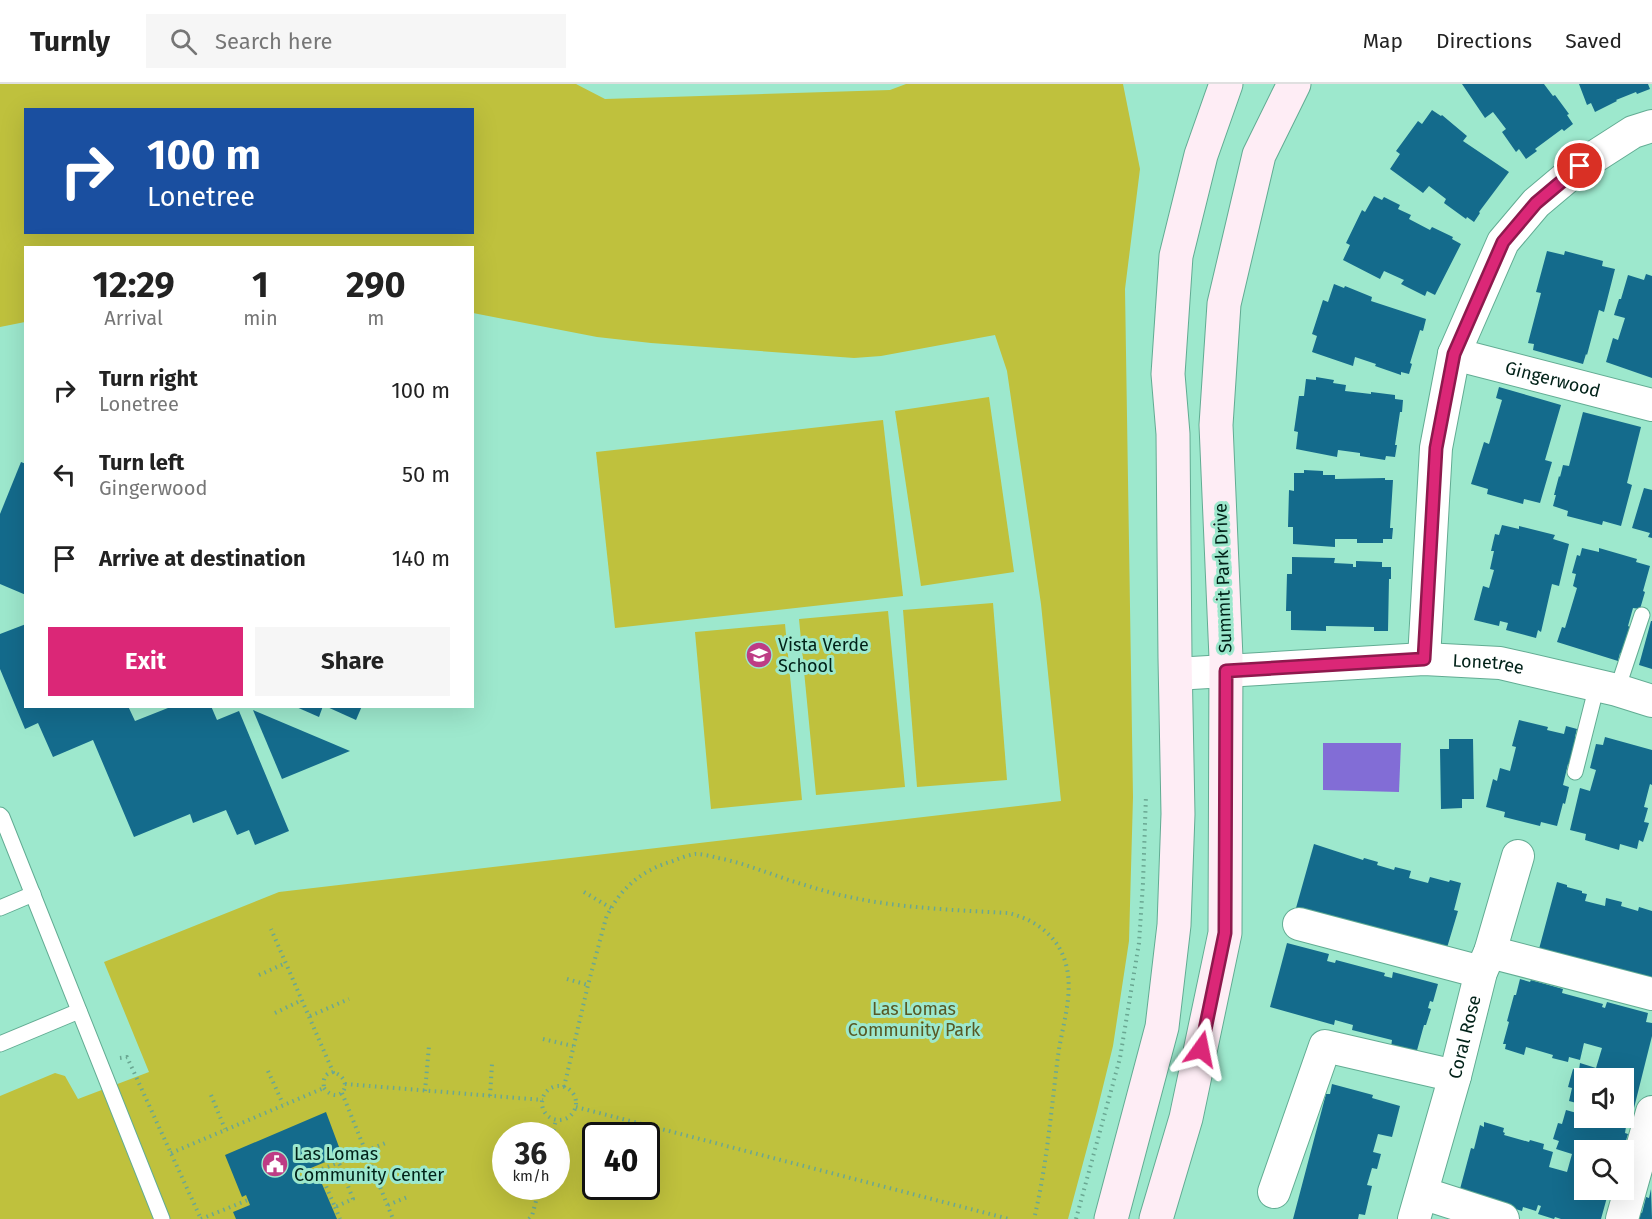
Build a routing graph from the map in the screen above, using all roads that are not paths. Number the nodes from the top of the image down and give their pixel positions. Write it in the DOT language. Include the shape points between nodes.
graph roads {
  1 [pos="1226,84"];
  2 [pos="1294,84"];
  3 [pos="1652,126"];
  4 [pos="1454,354"];
  5 [pos="1652,405"];
  6 [pos="1642,615"];
  7 [pos="1424,659"];
  8 [pos="1226,671"];
  9 [pos="1175,674"];
  10 [pos="1607,687"];
  11 [pos="1652,701"];
  12 [pos="1575,772"];
  13 [pos="0,815"];
  14 [pos="4,832"];
  15 [pos="1518,856"];
  16 [pos="33,894"];
  17 [pos="0,908"];
  18 [pos="1299,924"];
  19 [pos="1486,962"];
  20 [pos="1652,994"];
  21 [pos="79,1011"];
  22 [pos="0,1044"];
  23 [pos="1455,1076"];
  24 [pos="1652,1112"];
  25 [pos="1274,1192"];
  26 [pos="1418,1206"];
  27 [pos="162,1219"];
  28 [pos="1111,1219"];
  29 [pos="1156,1219"];
  30 [pos="1503,1219"];
  31 [pos="1622,1219"];
  1 -- 9 [label="street" via="1201,154 1176,256 1168,374 1173,434"];
  2 -- 8 [label="street, Summit Park Drive" via="1258,155 1224,304 1216,425"];
  3 -- 4 [label="street" via="1633,132 1580,166 1536,203 1503,242"];
  4 -- 5 [label="street, Gingerwood"];
  4 -- 7 [label="street" via="1436,448"];
  6 -- 10 [label="lane"];
  7 -- 8 [label="street, Lonetree"];
  7 -- 10 [label="street, Lonetree" via="1500,663"];
  8 -- 9 [label="street, Lonetree"];
  8 -- 29 [label="street, Summit Park Drive" via="1225,933 1186,1118"];
  9 -- 28 [label="street" via="1178,814 1174,925 1162,1027"];
  10 -- 11 [label="street, Lonetree"];
  10 -- 12 [label="lane"];
  13 -- 14 [label="lane"];
  14 -- 16 [label="lane"];
  15 -- 19 [label="street, Coral Rose"];
  16 -- 17 [label="lane"];
  16 -- 21 [label="lane"];
  18 -- 19 [label="street"];
  19 -- 20 [label="street"];
  19 -- 23 [label="street, Coral Rose"];
  21 -- 22 [label="lane"];
  21 -- 27 [label="lane"];
  23 -- 25 [label="street" via="1325,1046"];
  23 -- 26 [label="street, Coral Rose"];
  24 -- 31 [label="street"];
  26 -- 30 [label="street"];
}
